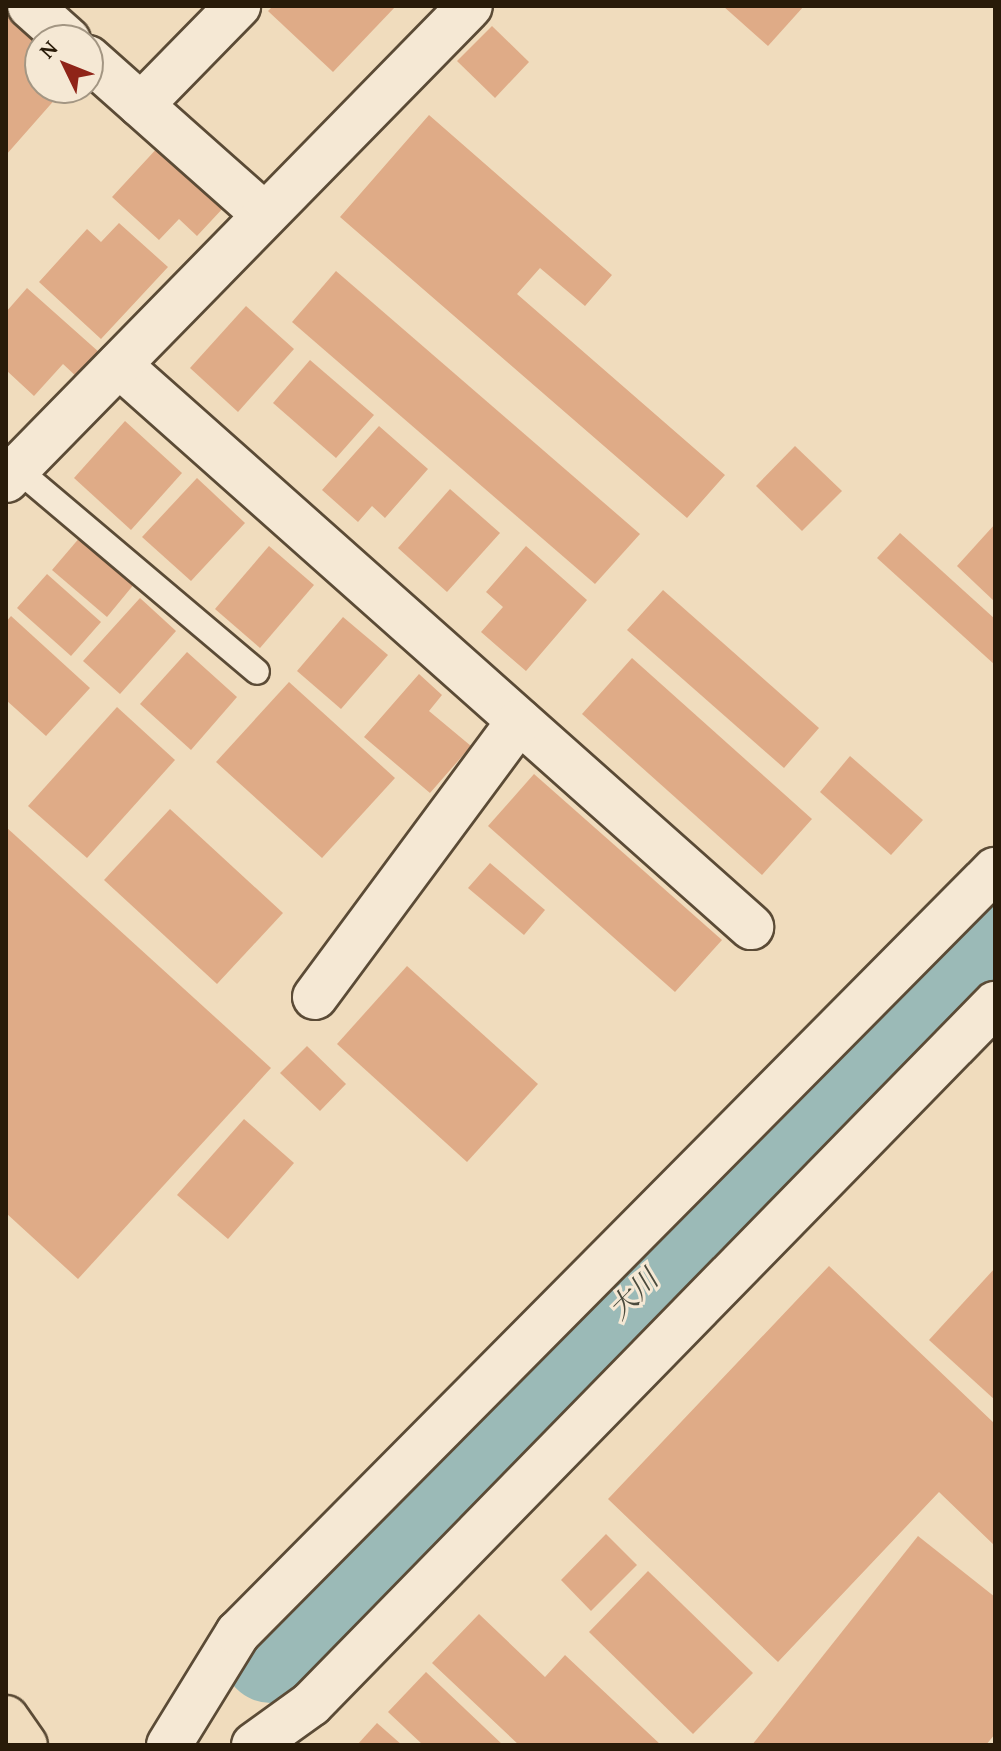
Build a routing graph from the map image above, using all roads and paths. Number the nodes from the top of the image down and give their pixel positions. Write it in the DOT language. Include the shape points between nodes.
graph roads {
  1 [pos="30,6"];
  2 [pos="238,6"];
  3 [pos="470,6"];
  4 [pos="50,24"];
  5 [pos="104,72"];
  6 [pos="141,105"];
  7 [pos="264,214"];
  8 [pos="119,365"];
  9 [pos="12,474"];
  10 [pos="257,672"];
  11 [pos="519,721"];
  12 [pos="995,870"];
  13 [pos="751,927"];
  14 [pos="315,997"];
  15 [pos="995,1004"];
  16 [pos="6,1718"];
  17 [pos="25,1745"];
  18 [pos="169,1745"];
  19 [pos="254,1745"];
  1 -- 4 [label="street"];
  2 -- 6 [label="street"];
  3 -- 7 [label="street"];
  5 -- 6 [label="street"];
  6 -- 7 [label="street"];
  7 -- 8 [label="street"];
  8 -- 9 [label="street"];
  8 -- 11 [label="street"];
  9 -- 10 [label="lane"];
  11 -- 13 [label="street"];
  11 -- 14 [label="street"];
  12 -- 18 [label="street" via="238,1633"];
  15 -- 19 [label="street" via="311,1704"];
  16 -- 17 [label="highway"];
}
